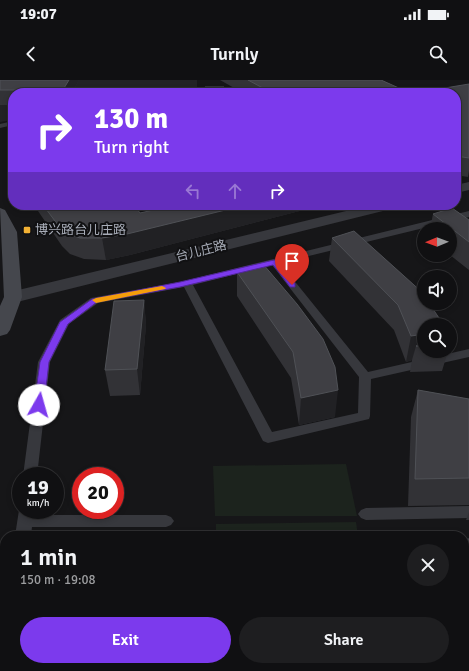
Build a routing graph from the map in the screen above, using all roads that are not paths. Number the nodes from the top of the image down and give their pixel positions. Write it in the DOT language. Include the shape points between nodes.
graph roads {
  1 [pos="369,210"];
  2 [pos="469,214"];
  3 [pos="450,218"];
  4 [pos="2,222"];
  5 [pos="463,227"];
  6 [pos="274,262"];
  7 [pos="187,283"];
  8 [pos="13,297"];
  9 [pos="0,330"];
  10 [pos="469,353"];
  11 [pos="365,377"];
  12 [pos="31,467"];
  13 [pos="469,512"];
  14 [pos="366,514"];
  15 [pos="64,517"];
  16 [pos="25,519"];
  17 [pos="166,521"];
  18 [pos="24,531"];
  1 -- 8 [label="street, 台儿庄路"];
  2 -- 3 [label="lane"];
  3 -- 5 [label="lane"];
  3 -- 6 [label="lane"];
  4 -- 8 [label="street" via="9,232"];
  6 -- 7 [label="lane"];
  6 -- 11 [label="lane"];
  7 -- 11 [label="lane" via="268,438 364,416"];
  7 -- 12 [label="lane" via="95,300 64,322 44,362"];
  8 -- 9 [label="street"];
  10 -- 11 [label="lane"];
  13 -- 14 [label="lane"];
  15 -- 17 [label="lane"];
  16 -- 18 [label="lane"];
}
